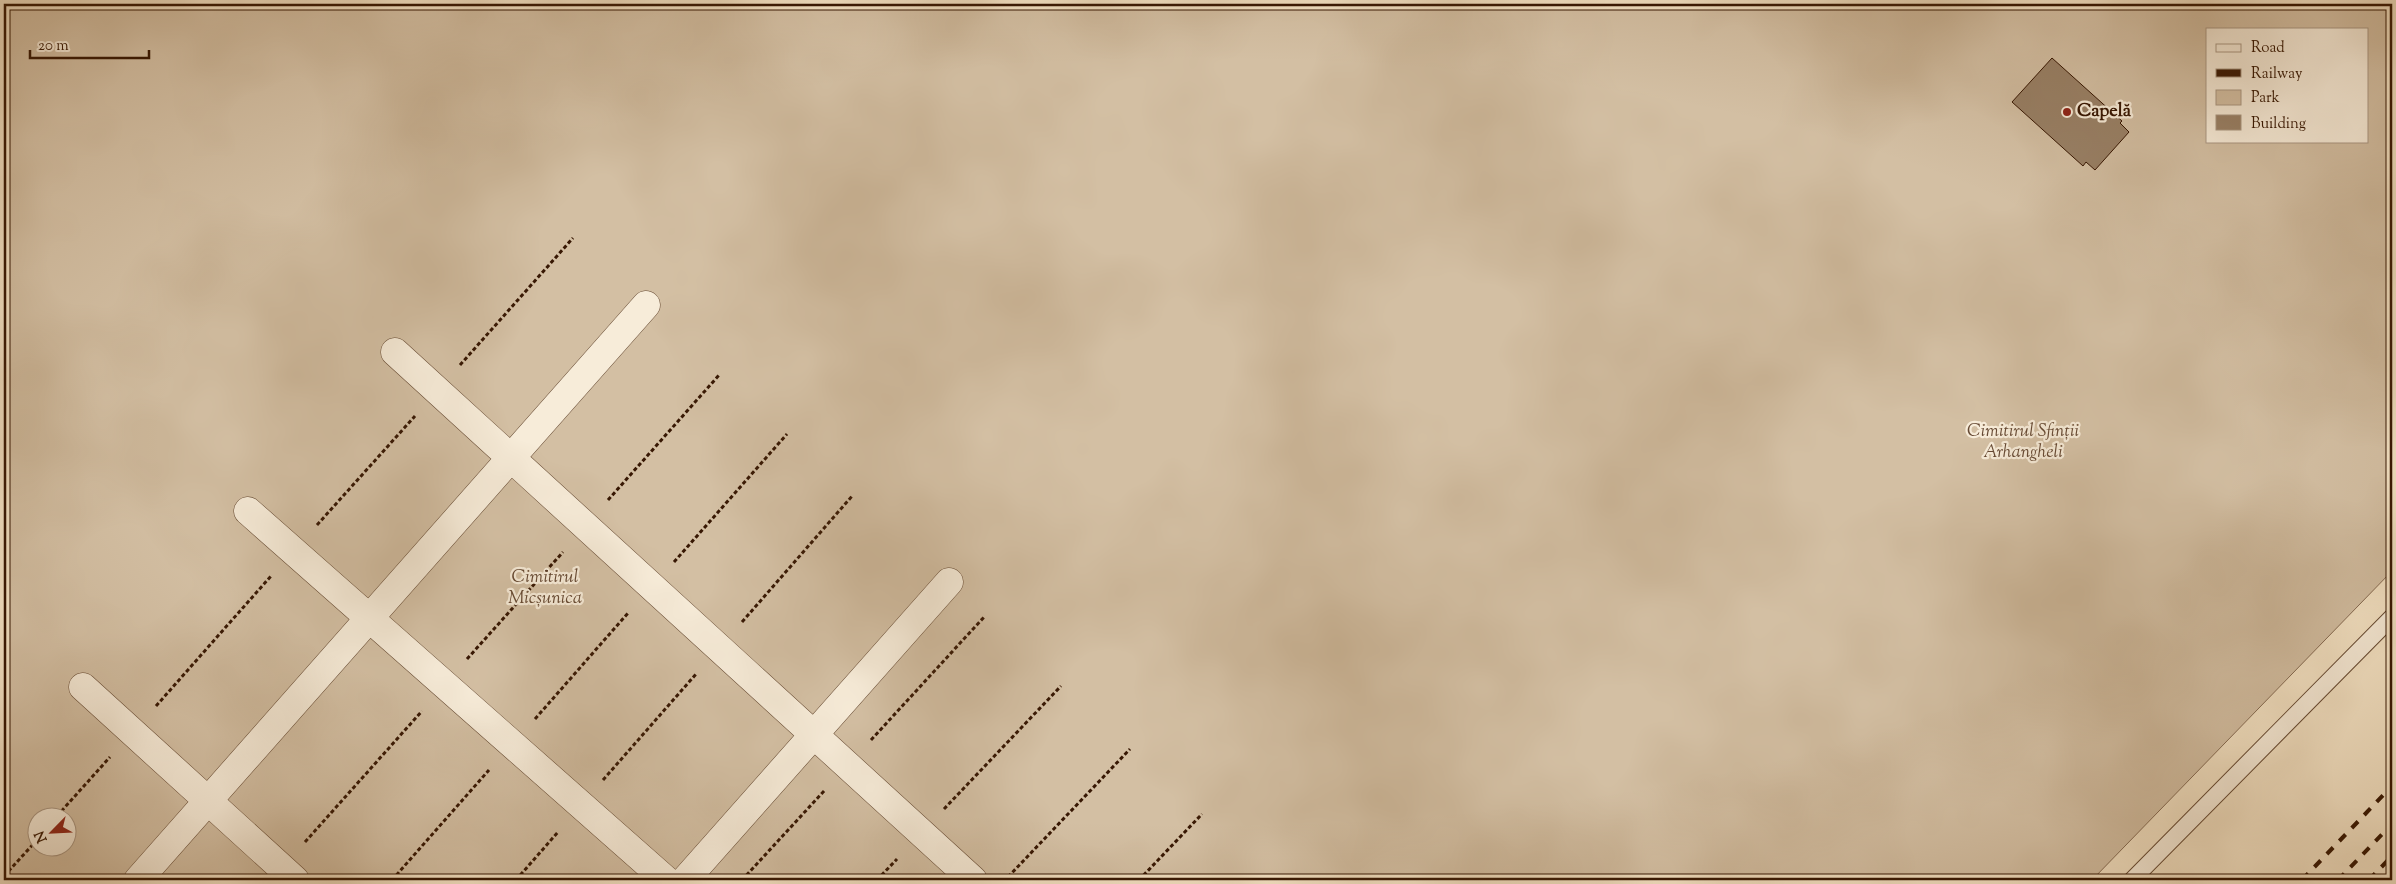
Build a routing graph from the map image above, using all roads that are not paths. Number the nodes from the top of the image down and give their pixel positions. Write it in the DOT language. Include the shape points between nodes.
graph roads {
  1 [pos="646,305"];
  2 [pos="395,352"];
  3 [pos="512,457"];
  4 [pos="248,511"];
  5 [pos="949,582"];
  6 [pos="2392,617"];
  7 [pos="370,618"];
  8 [pos="83,687"];
  9 [pos="815,734"];
  10 [pos="208,801"];
  11 [pos="288,874"];
  12 [pos="138,880"];
  13 [pos="666,880"];
  14 [pos="685,880"];
  15 [pos="973,880"];
  16 [pos="2132,880"];
  1 -- 3 [label="street"];
  2 -- 3 [label="street"];
  3 -- 7 [label="street"];
  3 -- 9 [label="street"];
  4 -- 7 [label="street"];
  5 -- 9 [label="street"];
  6 -- 16 [label="lane"];
  7 -- 10 [label="street"];
  7 -- 13 [label="street"];
  8 -- 10 [label="street"];
  9 -- 14 [label="street"];
  9 -- 15 [label="street"];
  10 -- 11 [label="street"];
  10 -- 12 [label="street"];
}
